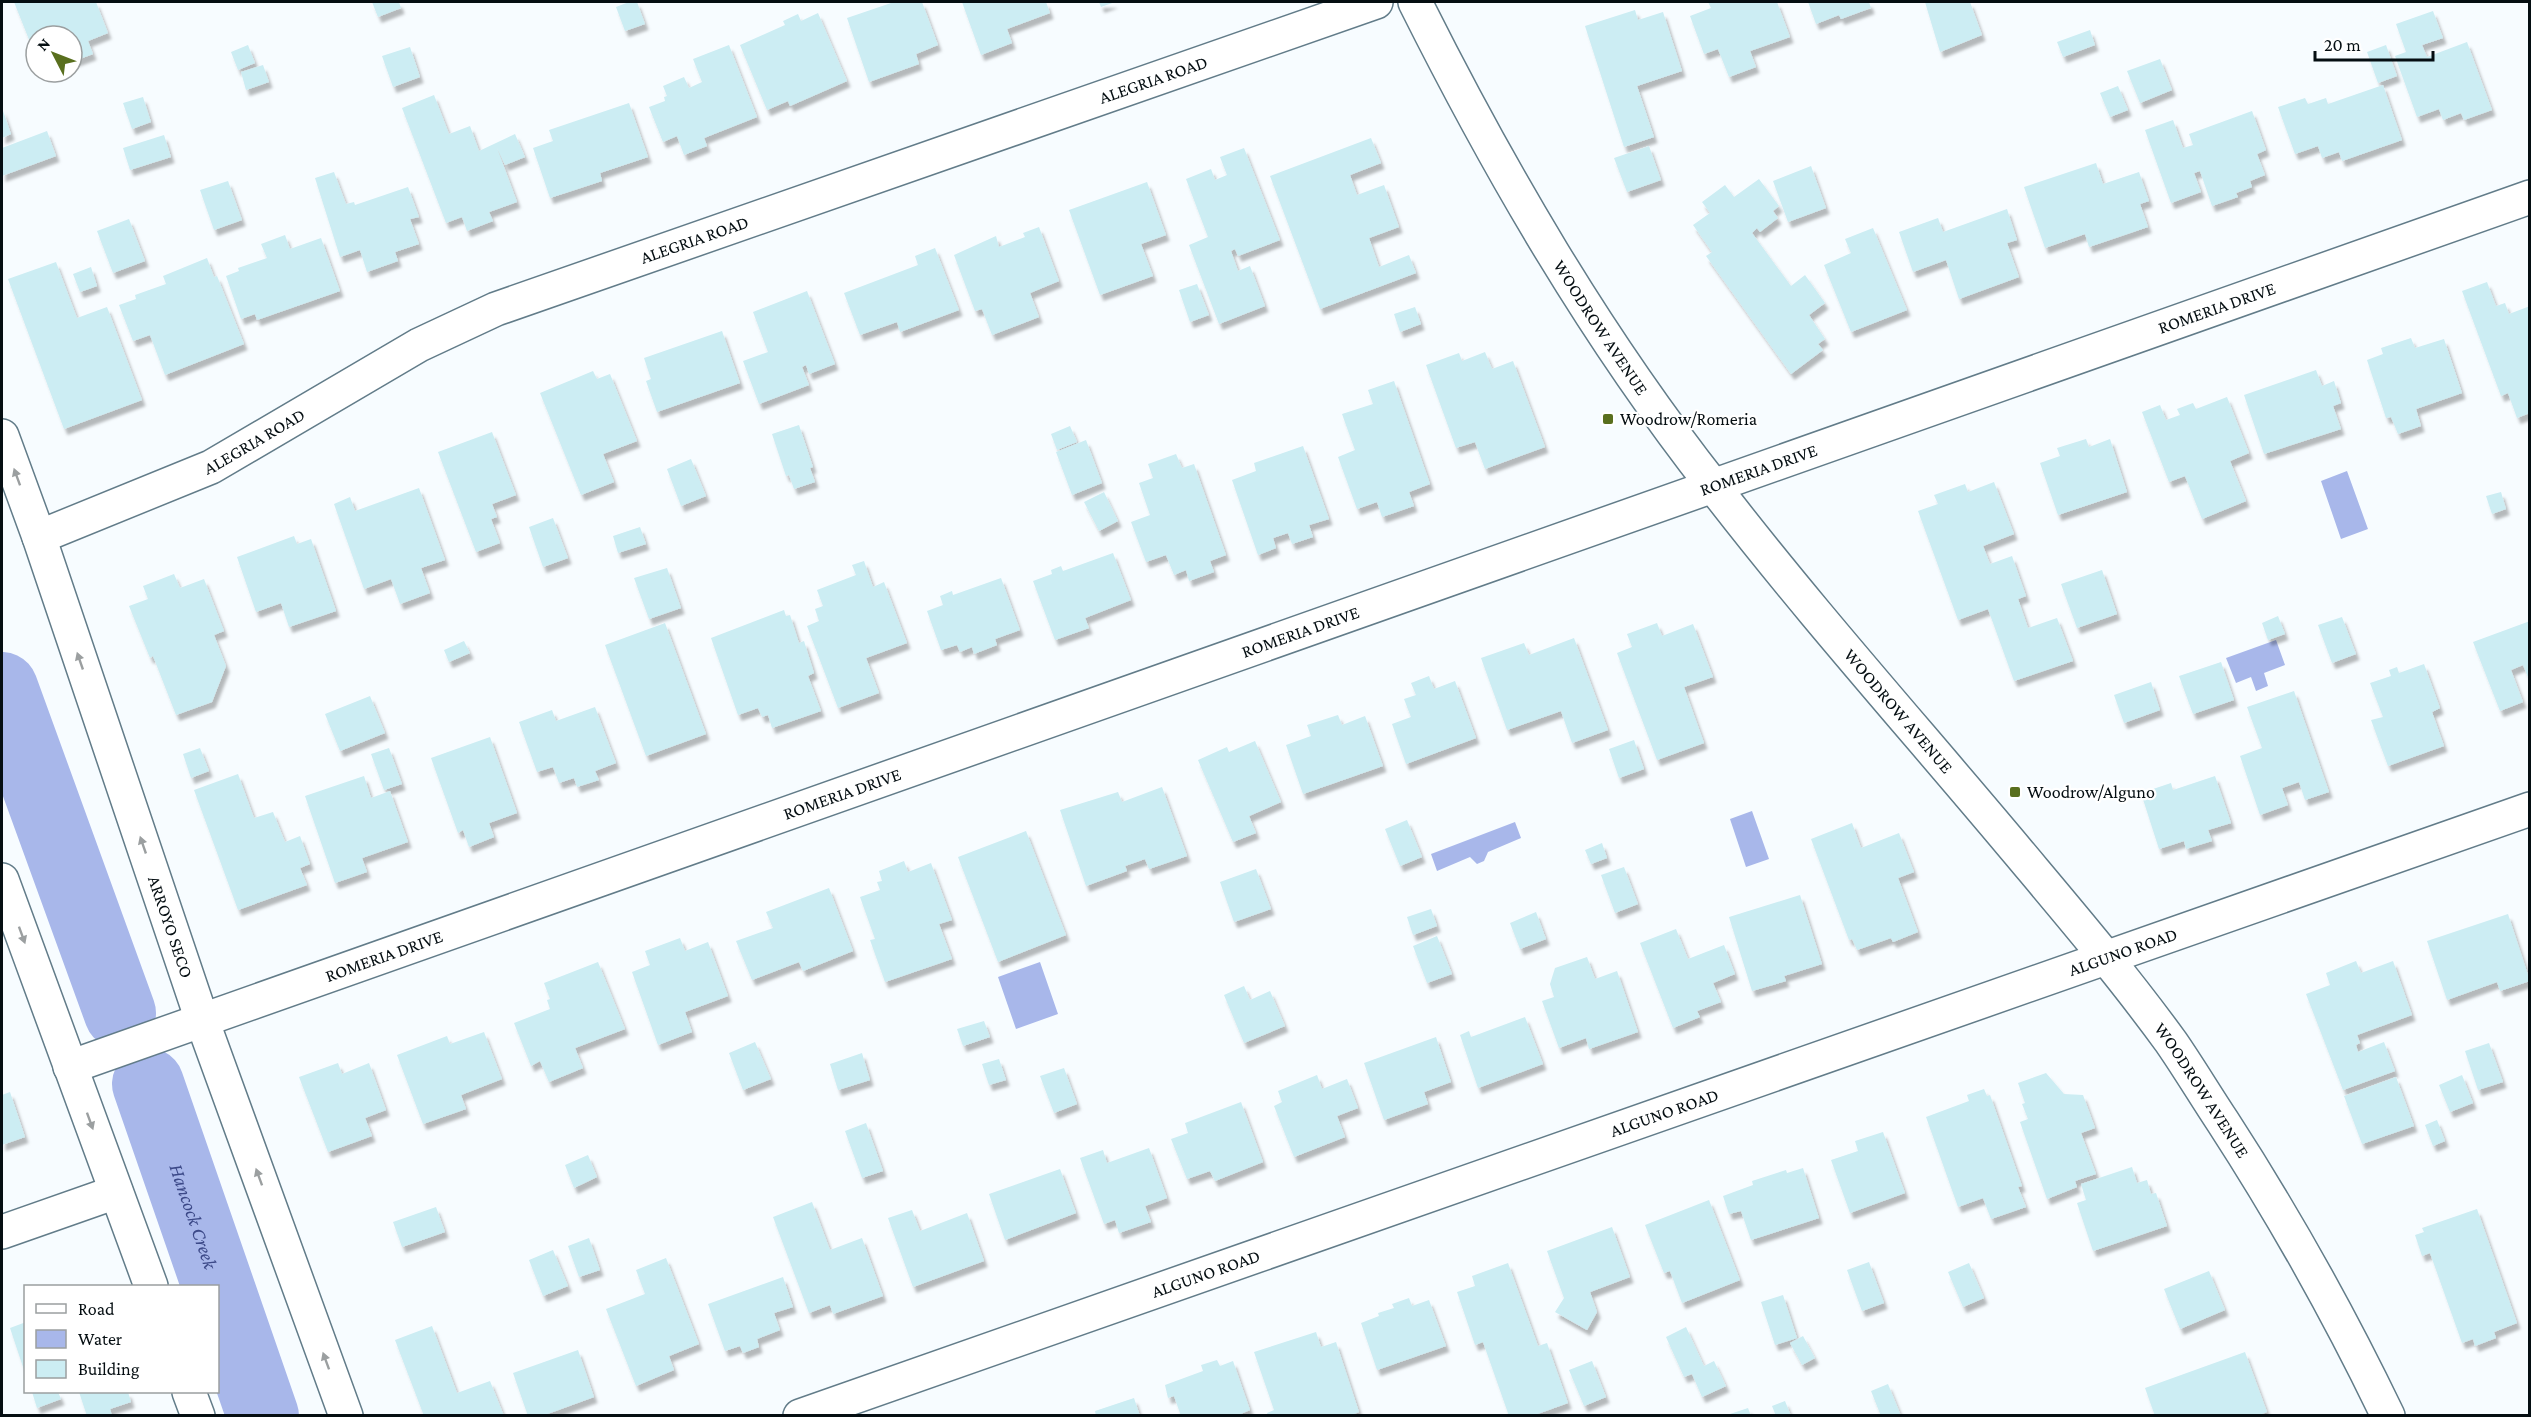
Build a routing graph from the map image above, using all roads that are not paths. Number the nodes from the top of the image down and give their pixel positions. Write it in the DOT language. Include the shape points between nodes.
graph roads {
  1 [pos="1376,2"];
  2 [pos="1415,2"];
  3 [pos="2529,197"];
  4 [pos="2,436"];
  5 [pos="1712,486"];
  6 [pos="39,537"];
  7 [pos="2529,809"];
  8 [pos="2,880"];
  9 [pos="2107,957"];
  10 [pos="202,1020"];
  11 [pos="70,1066"];
  12 [pos="116,1192"];
  13 [pos="2,1232"];
  14 [pos="150,1285"];
  15 [pos="189,1393"];
  16 [pos="198,1416"];
  17 [pos="346,1416"];
  18 [pos="800,1416"];
  19 [pos="2388,1416"];
  1 -- 6 [label="street, ALEGRIA ROAD" via="496,309 420,345 211,467"];
  2 -- 5 [label="street, WOODROW AVENUE" via="1473,117 1546,244 1630,374"];
  3 -- 5 [label="street, ROMERIA DRIVE"];
  6 -- 4 [label="street, ARROYO SECO, one-way"];
  5 -- 9 [label="street, WOODROW AVENUE"];
  5 -- 10 [label="street, ROMERIA DRIVE"];
  10 -- 6 [label="street, ARROYO SECO, one-way"];
  7 -- 9 [label="street, ALGUNO ROAD"];
  8 -- 11 [label="street, one-way"];
  9 -- 18 [label="street, ALGUNO ROAD"];
  9 -- 19 [label="street, WOODROW AVENUE" via="2172,1043 2264,1186 2342,1322"];
  10 -- 11 [label="street, ROMERIA DRIVE"];
  17 -- 10 [label="street, ARROYO SECO, one-way"];
  11 -- 12 [label="street, one-way"];
  12 -- 13 [label="street"];
  12 -- 14 [label="street"];
  15 -- 16 [label="street"];
}
